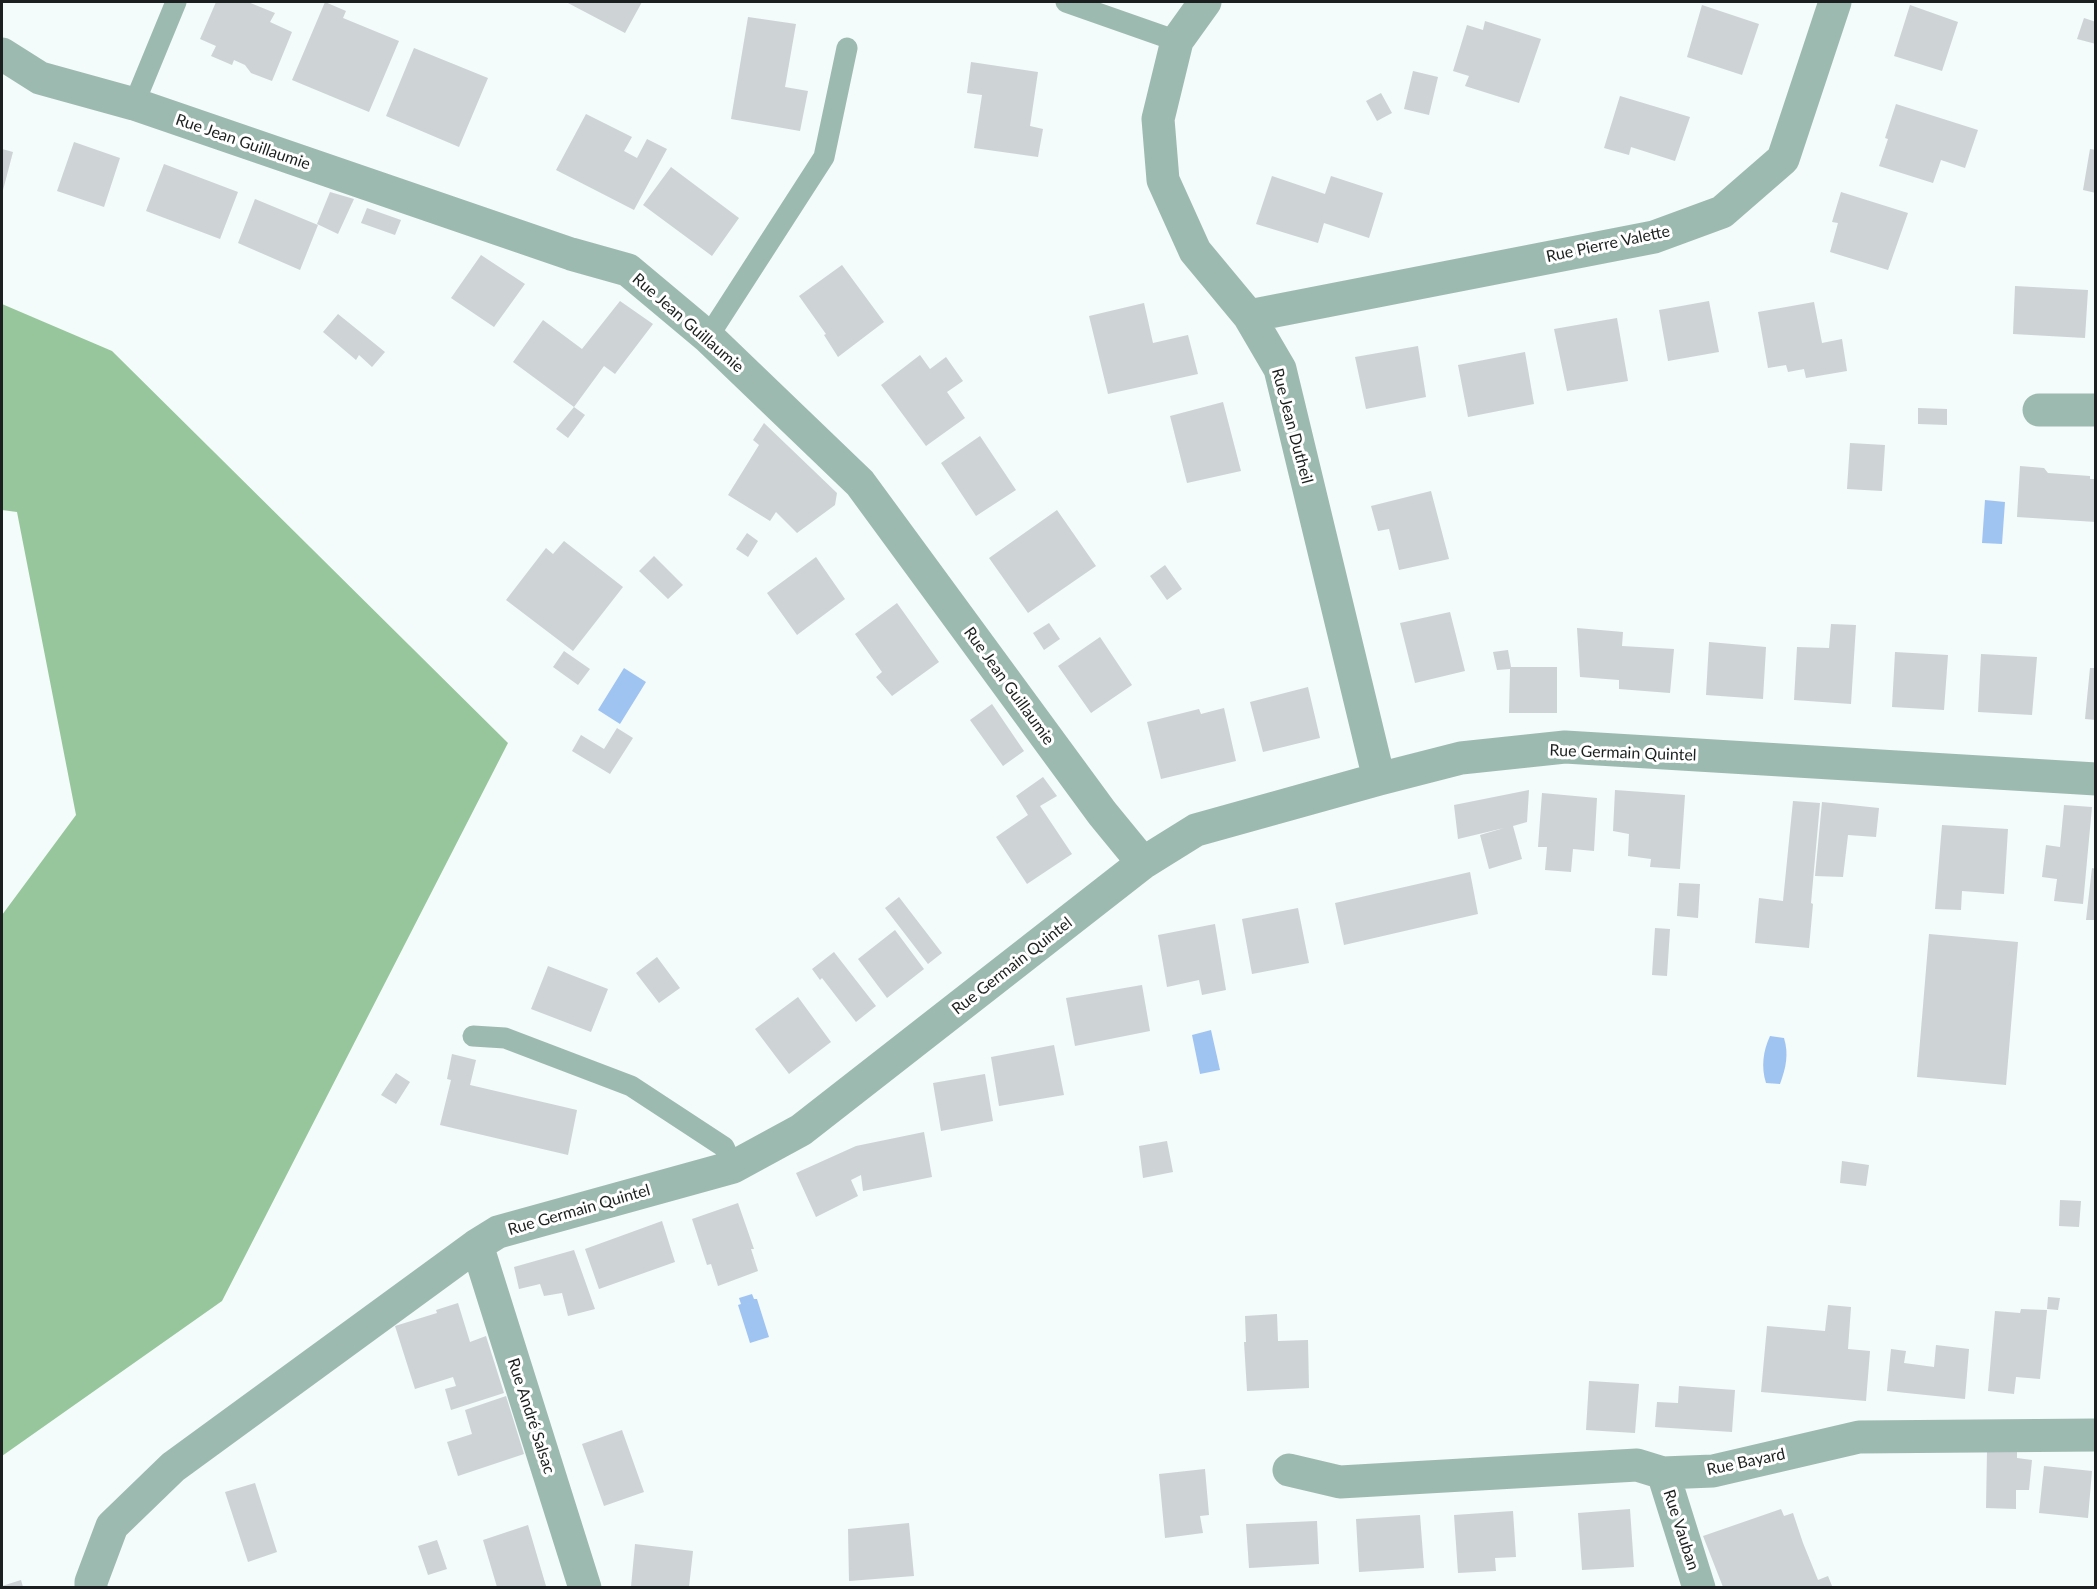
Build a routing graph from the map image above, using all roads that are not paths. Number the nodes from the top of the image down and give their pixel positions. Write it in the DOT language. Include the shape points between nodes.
graph roads {
  1 [pos="176,2"];
  2 [pos="1066,2"];
  3 [pos="1205,2"];
  4 [pos="1835,2"];
  5 [pos="1177,41"];
  6 [pos="848,48"];
  7 [pos="2,54"];
  8 [pos="134,104"];
  9 [pos="1249,316"];
  10 [pos="708,337"];
  11 [pos="2039,410"];
  12 [pos="2096,410"];
  13 [pos="1379,779"];
  14 [pos="2096,779"];
  15 [pos="1143,863"];
  16 [pos="473,1036"];
  17 [pos="733,1167"];
  18 [pos="477,1245"];
  19 [pos="2096,1435"];
  20 [pos="1289,1470"];
  21 [pos="1663,1473"];
  22 [pos="91,1587"];
  23 [pos="585,1587"];
  24 [pos="1699,1587"];
  1 -- 8 [label="lane"];
  2 -- 5 [label="lane"];
  3 -- 5 [label="street, Rue Jean Dutheil"];
  4 -- 9 [label="street, Rue Pierre Valette" via="1783,159 1722,212 1654,237"];
  5 -- 9 [label="street, Rue Jean Dutheil" via="1158,119 1164,180 1195,251"];
  6 -- 10 [label="lane" via="824,157"];
  7 -- 8 [label="street, Rue Jean Guillaumie" via="40,78"];
  8 -- 10 [label="street, Rue Jean Guillaumie" via="559,250 628,270"];
  9 -- 13 [label="street, Rue Jean Dutheil" via="1280,369"];
  10 -- 15 [label="street, Rue Jean Guillaumie" via="860,483 1102,813"];
  11 -- 12 [label="street"];
  13 -- 14 [label="street, Rue Germain Quintel" via="1461,758 1565,747"];
  13 -- 15 [label="street, Rue Germain Quintel" via="1196,830"];
  15 -- 17 [label="street, Rue Germain Quintel" via="801,1130"];
  16 -- 17 [label="lane" via="505,1038 632,1086 724,1147"];
  17 -- 18 [label="street, Rue Germain Quintel" via="498,1232"];
  18 -- 22 [label="street, Rue Germain Quintel" via="173,1467 112,1526"];
  18 -- 23 [label="street, Rue André Salsac"];
  19 -- 21 [label="street, Rue Bayard" via="1858,1437 1713,1471"];
  20 -- 21 [label="street, Rue Bayard" via="1340,1482 1637,1465"];
  21 -- 24 [label="street, Rue Vauban"];
}
